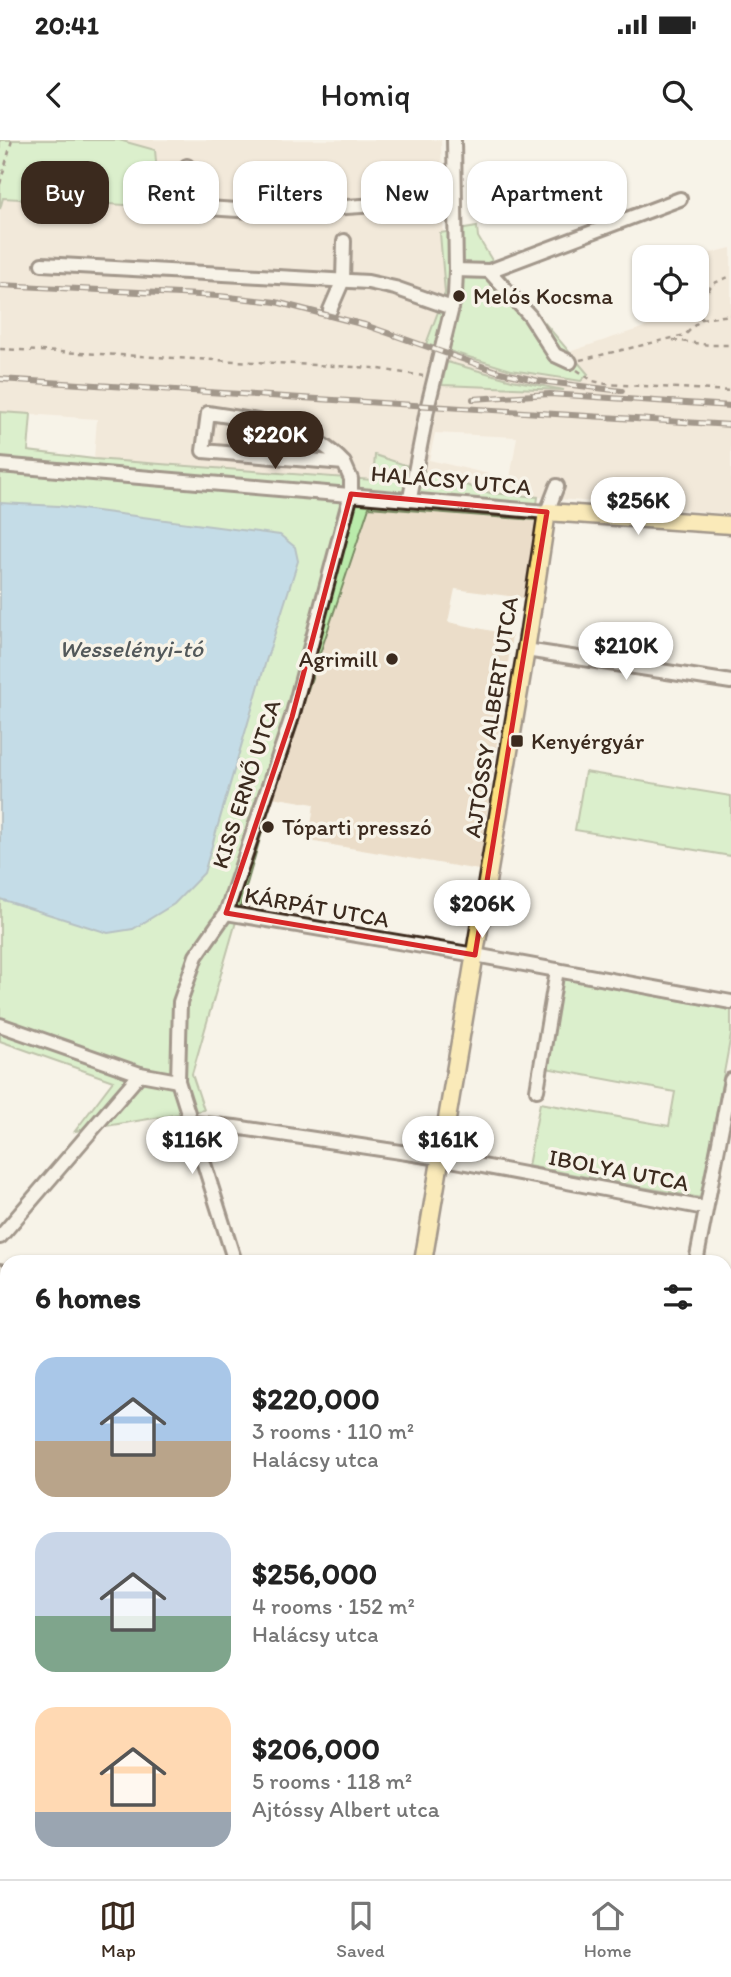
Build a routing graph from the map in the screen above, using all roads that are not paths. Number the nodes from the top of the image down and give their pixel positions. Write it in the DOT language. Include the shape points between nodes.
graph roads {
  1 [pos="454,140"];
  2 [pos="680,199"];
  3 [pos="454,200"];
  4 [pos="219,209"];
  5 [pos="344,241"];
  6 [pos="42,264"];
  7 [pos="456,270"];
  8 [pos="489,271"];
  9 [pos="343,281"];
  10 [pos="452,308"];
  11 [pos="330,310"];
  12 [pos="570,362"];
  13 [pos="344,463"];
  14 [pos="0,465"];
  15 [pos="557,486"];
  16 [pos="351,494"];
  17 [pos="410,498"];
  18 [pos="547,512"];
  19 [pos="731,525"];
  20 [pos="526,650"];
  21 [pos="731,682"];
  22 [pos="226,913"];
  23 [pos="475,955"];
  24 [pos="557,970"];
  25 [pos="731,1002"];
  26 [pos="0,1025"];
  27 [pos="139,1074"];
  28 [pos="178,1080"];
  29 [pos="731,1080"];
  30 [pos="537,1090"];
  31 [pos="193,1123"];
  32 [pos="440,1158"];
  33 [pos="705,1208"];
  34 [pos="0,1237"];
  35 [pos="234,1255"];
  36 [pos="423,1255"];
  37 [pos="696,1255"];
  1 -- 3 [label="street"];
  2 -- 8 [label="street"];
  3 -- 4 [label="street" via="269,212"];
  3 -- 7 [label="street"];
  5 -- 9 [label="street"];
  6 -- 9 [label="street"];
  7 -- 8 [label="street"];
  7 -- 10 [label="street"];
  8 -- 12 [label="street" via="530,316 555,355"];
  9 -- 10 [label="street" via="395,288"];
  9 -- 11 [label="street"];
  10 -- 17 [label="street"];
  13 -- 13 [label="street" via="204,451 208,413 313,438"];
  13 -- 16 [label="street"];
  14 -- 16 [label="street, HALÁCSY UTCA"];
  15 -- 18 [label="street"];
  16 -- 17 [label="street, HALÁCSY UTCA"];
  16 -- 22 [label="street, KISS ERNŐ UTCA" via="292,717"];
  17 -- 18 [label="street, HALÁCSY UTCA"];
  18 -- 19 [label="main road, HALÁCSY UTCA"];
  18 -- 20 [label="main road, AJTÓSSY ALBERT UTCA"];
  20 -- 21 [label="street"];
  20 -- 23 [label="main road, AJTÓSSY ALBERT UTCA"];
  22 -- 23 [label="street, KÁRPÁT UTCA"];
  22 -- 28 [label="street, KISS ERNŐ UTCA" via="196,956 180,1002"];
  23 -- 24 [label="street, KÁRPÁT UTCA"];
  23 -- 32 [label="main road, AJTÓSSY ALBERT UTCA"];
  24 -- 25 [label="street, KÁRPÁT UTCA"];
  24 -- 30 [label="street"];
  26 -- 27 [label="street"];
  27 -- 28 [label="street"];
  27 -- 34 [label="street"];
  28 -- 31 [label="street"];
  29 -- 33 [label="street"];
  31 -- 32 [label="street, IBOLYA UTCA"];
  31 -- 35 [label="street"];
  32 -- 33 [label="street, IBOLYA UTCA"];
  32 -- 36 [label="main road, AJTÓSSY ALBERT UTCA"];
  33 -- 37 [label="street"];
}
